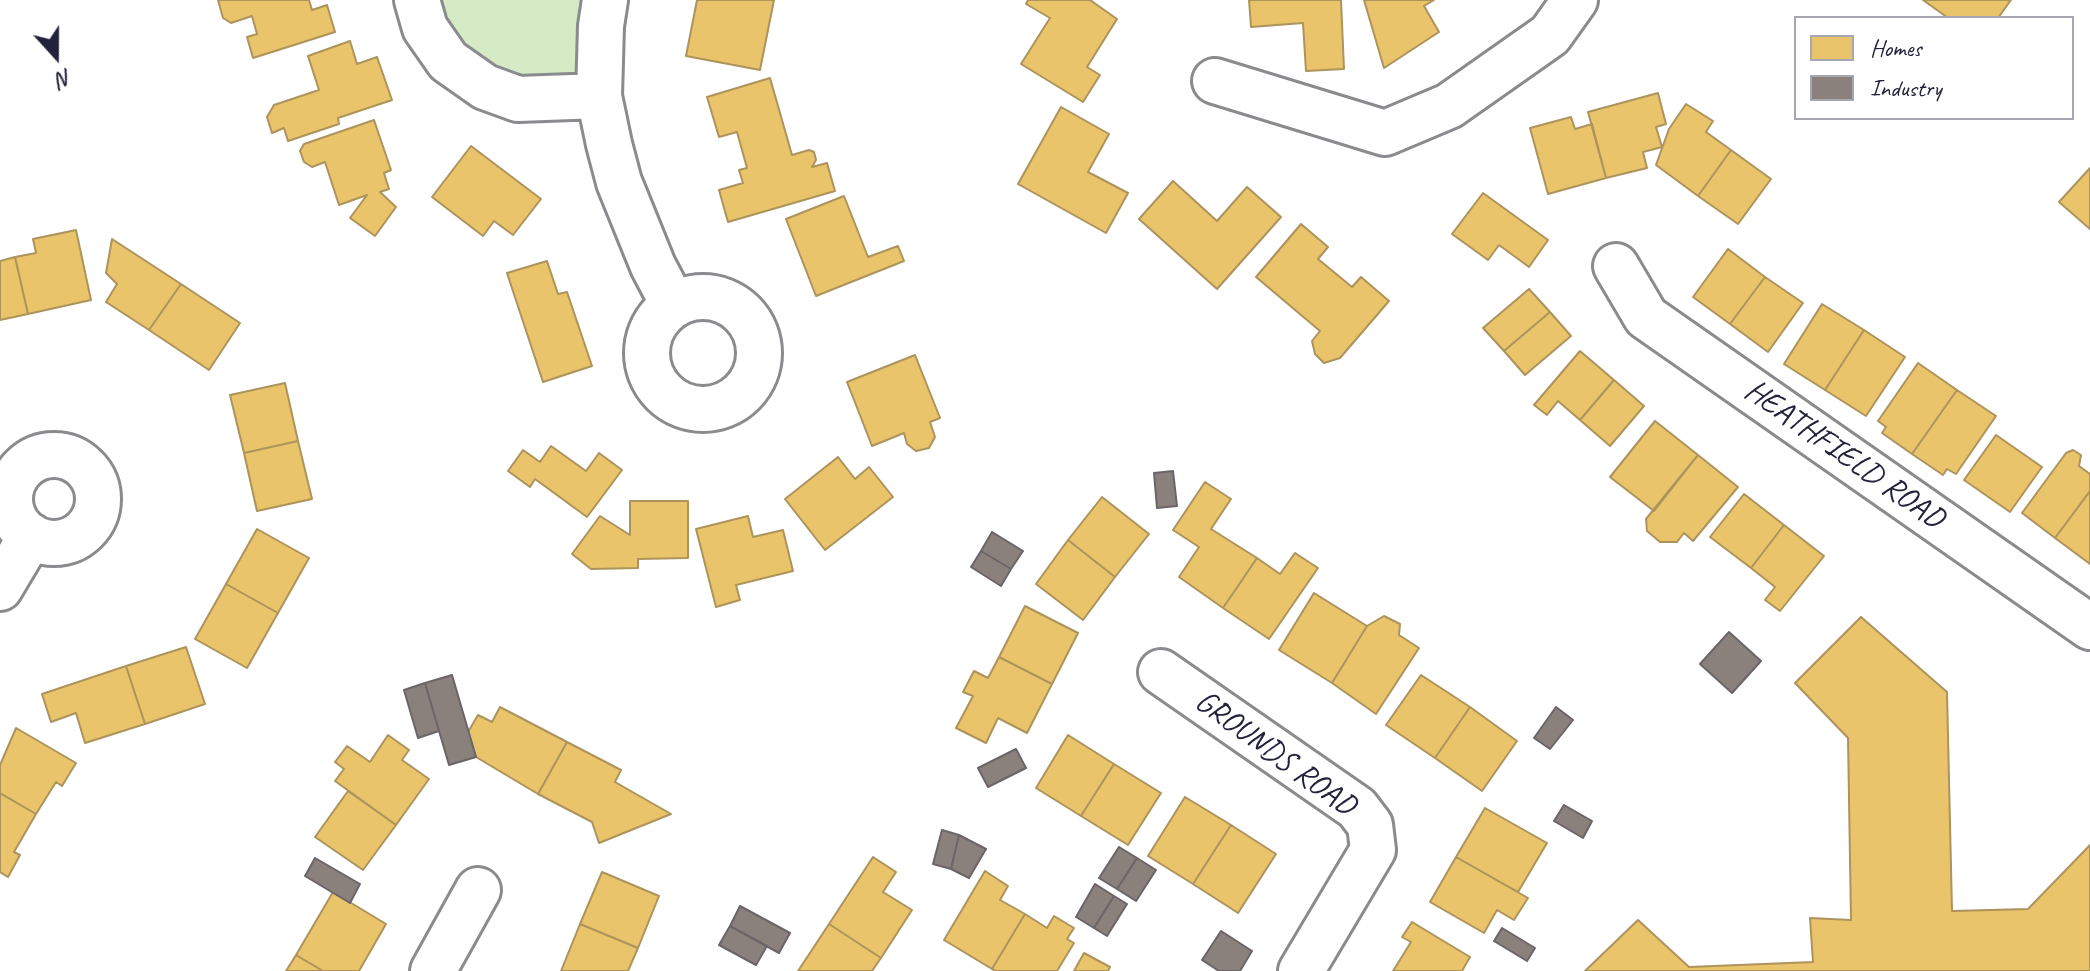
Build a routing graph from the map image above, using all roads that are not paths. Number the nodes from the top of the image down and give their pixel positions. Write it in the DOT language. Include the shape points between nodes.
graph roads {
  1 [pos="417,0"];
  2 [pos="605,0"];
  3 [pos="1575,0"];
  4 [pos="1215,81"];
  5 [pos="599,96"];
  6 [pos="1616,266"];
  7 [pos="673,304"];
  8 [pos="31,536"];
  9 [pos="0,588"];
  10 [pos="2090,627"];
  11 [pos="1160,673"];
  12 [pos="478,890"];
  13 [pos="433,971"];
  14 [pos="1301,971"];
  1 -- 5 [label="street" via="425,28 448,61 485,87 518,99"];
  2 -- 5 [label="street"];
  3 -- 4 [label="street" via="1550,35 1462,97 1385,133"];
  5 -- 7 [label="street" via="619,182"];
  6 -- 10 [label="street, HEATHFIELD ROAD" via="1646,317"];
  8 -- 9 [label="street"];
  11 -- 14 [label="street, GROUNDS ROAD" via="1357,808 1370,825 1373,850"];
  12 -- 13 [label="street"];
}
